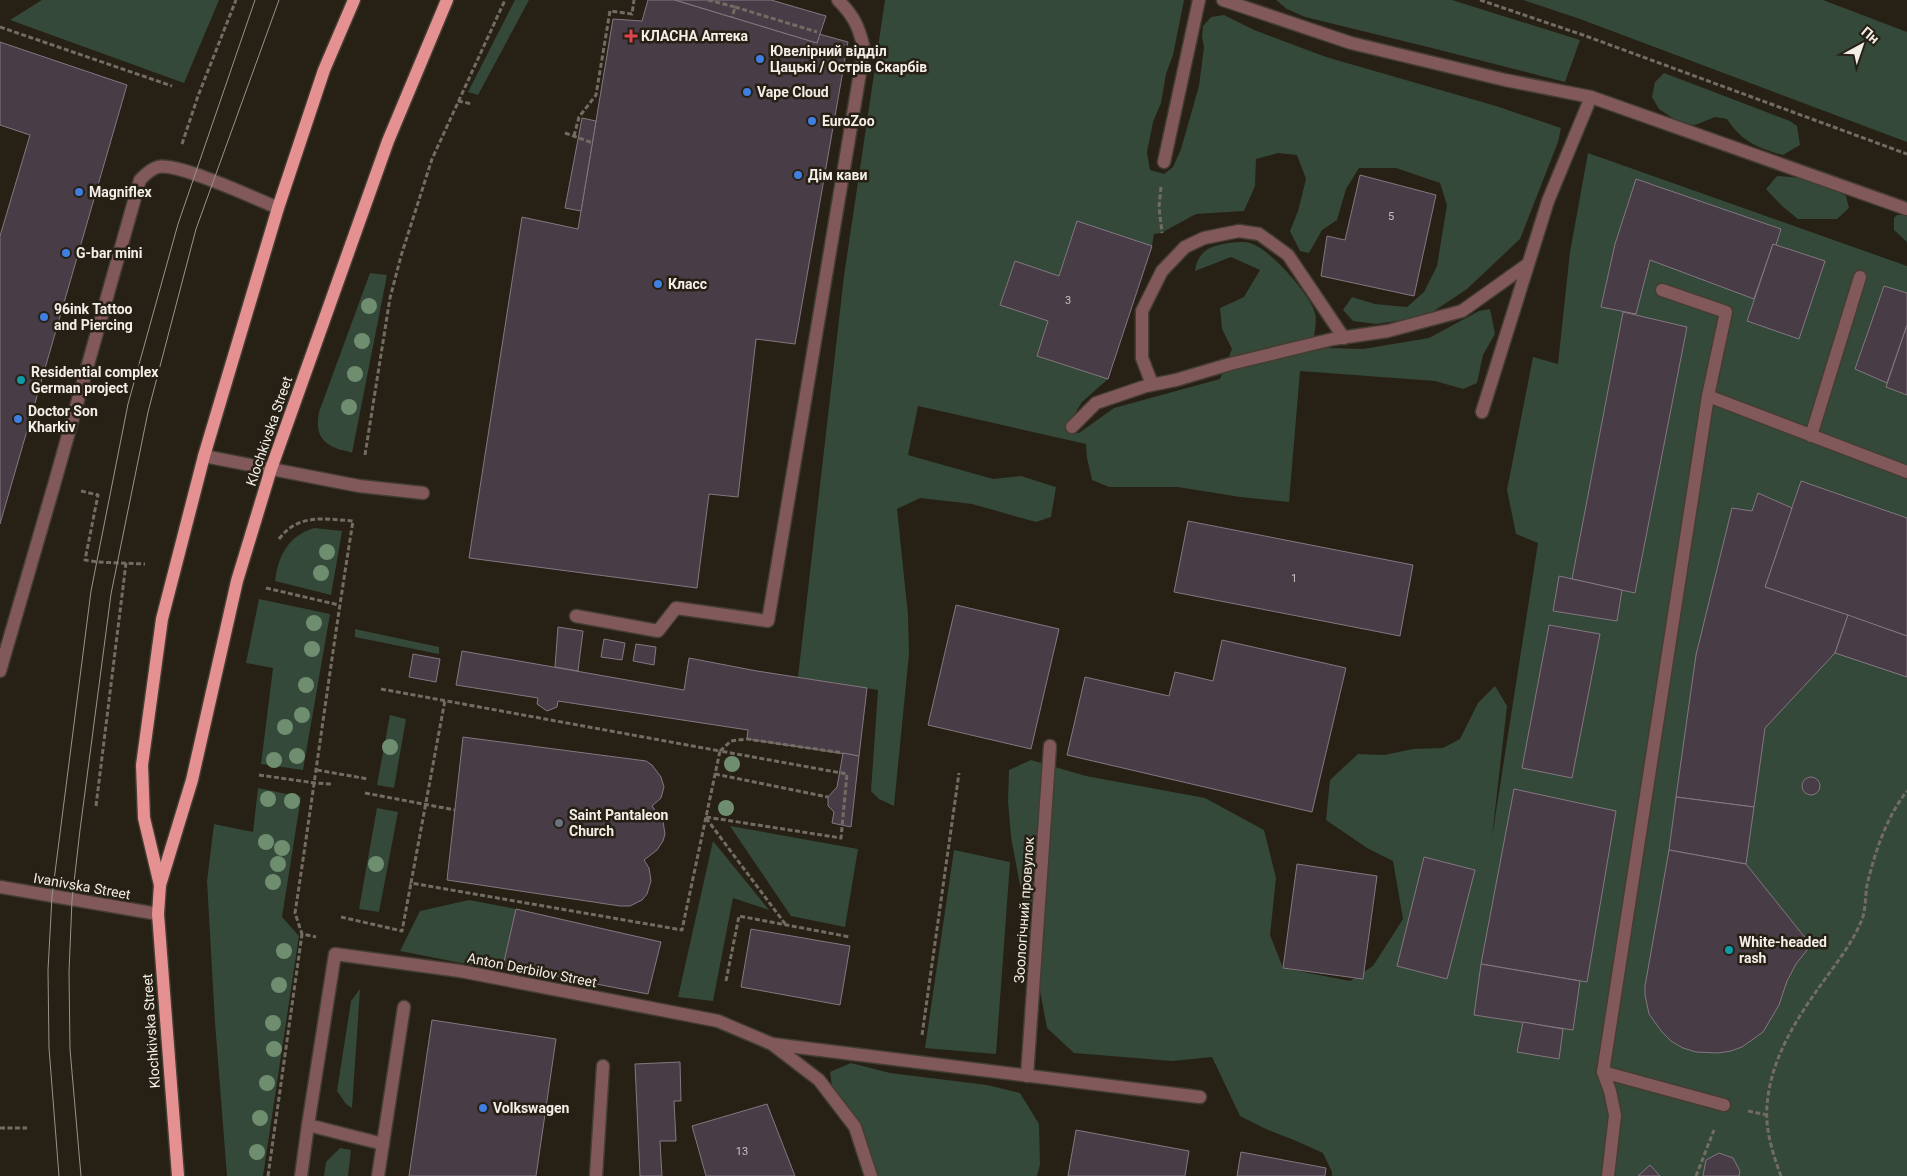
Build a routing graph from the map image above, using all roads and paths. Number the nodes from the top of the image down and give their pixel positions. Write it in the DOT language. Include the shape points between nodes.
graph roads {
  1 [pos="236,0"];
  2 [pos="354,0"];
  3 [pos="447,0"];
  4 [pos="505,0"];
  5 [pos="634,0"];
  6 [pos="708,0"];
  7 [pos="838,0"];
  8 [pos="1199,0"];
  9 [pos="1224,0"];
  10 [pos="1480,0"];
  11 [pos="735,7"];
  12 [pos="732,18"];
  13 [pos="0,27"];
  14 [pos="817,32"];
  15 [pos="172,86"];
  16 [pos="1591,98"];
  17 [pos="458,101"];
  18 [pos="472,104"];
  19 [pos="565,133"];
  20 [pos="574,136"];
  21 [pos="593,143"];
  22 [pos="1907,154"];
  23 [pos="1164,162"];
  24 [pos="174,168"];
  25 [pos="278,208"];
  26 [pos="1907,209"];
  27 [pos="1169,264"];
  28 [pos="1528,264"];
  29 [pos="1860,277"];
  30 [pos="1662,290"];
  31 [pos="1344,338"];
  32 [pos="1152,384"];
  33 [pos="1708,396"];
  34 [pos="1482,412"];
  35 [pos="1072,427"];
  36 [pos="1811,436"];
  37 [pos="365,455"];
  38 [pos="204,456"];
  39 [pos="271,469"];
  40 [pos="1907,472"];
  41 [pos="423,493"];
  42 [pos="98,495"];
  43 [pos="276,543"];
  44 [pos="126,564"];
  45 [pos="145,564"];
  46 [pos="268,580"];
  47 [pos="261,587"];
  48 [pos="266,588"];
  49 [pos="339,605"];
  50 [pos="576,616"];
  51 [pos="0,670"];
  52 [pos="381,689"];
  53 [pos="445,700"];
  54 [pos="1050,746"];
  55 [pos="720,751"];
  56 [pos="843,753"];
  57 [pos="317,769"];
  58 [pos="959,773"];
  59 [pos="715,774"];
  60 [pos="260,775"];
  61 [pos="368,779"];
  62 [pos="315,783"];
  63 [pos="332,784"];
  64 [pos="1907,791"];
  65 [pos="365,793"];
  66 [pos="828,797"];
  67 [pos="425,804"];
  68 [pos="96,806"];
  69 [pos="455,810"];
  70 [pos="706,817"];
  71 [pos="410,883"];
  72 [pos="160,885"];
  73 [pos="0,887"];
  74 [pos="158,914"];
  75 [pos="341,918"];
  76 [pos="786,924"];
  77 [pos="302,934"];
  78 [pos="850,936"];
  79 [pos="319,938"];
  80 [pos="726,981"];
  81 [pos="404,1007"];
  82 [pos="772,1044"];
  83 [pos="918,1061"];
  84 [pos="602,1066"];
  85 [pos="1603,1072"];
  86 [pos="1027,1076"];
  87 [pos="1200,1097"];
  88 [pos="1724,1105"];
  89 [pos="308,1125"];
  90 [pos="0,1128"];
  91 [pos="27,1128"];
  92 [pos="1709,1143"];
  93 [pos="384,1144"];
  94 [pos="178,1176"];
  95 [pos="268,1176"];
  96 [pos="301,1176"];
  97 [pos="378,1176"];
  98 [pos="596,1176"];
  99 [pos="871,1176"];
  100 [pos="1608,1176"];
  101 [pos="1696,1176"];
  102 [pos="1781,1176"];
  1 -- 24 [label="path"];
  2 -- 25 [label="main road, Klochkivska Street" via="324,70"];
  3 -- 39 [label="main road, Klochkivska Street" via="388,141"];
  4 -- 17 [label="path"];
  5 -- 20 [label="path" via="632,14 610,11 596,95 579,117"];
  6 -- 11 [label="path"];
  7 -- 50 [label="street" via="852,14 864,49 768,621 676,608 658,631"];
  8 -- 23 [label="street"];
  9 -- 16 [label="street" via="1351,43"];
  10 -- 22 [label="path"];
  11 -- 12 [label="path"];
  11 -- 14 [label="path"];
  13 -- 15 [label="path"];
  16 -- 26 [label="street"];
  16 -- 28 [label="street" via="1548,201"];
  17 -- 18 [label="path"];
  17 -- 37 [label="path" via="432,159 401,256 390,298"];
  19 -- 20 [label="path"];
  20 -- 21 [label="path"];
  23 -- 27 [label="path" via="1159,207"];
  24 -- 25 [label="street"];
  24 -- 51 [label="street" via="159,166 140,180"];
  25 -- 38 [label="main road, Klochkivska Street"];
  27 -- 31 [label="street" via="1184,248 1204,238 1239,231 1259,234 1288,255"];
  27 -- 32 [label="street" via="1162,271 1142,311 1142,358"];
  28 -- 31 [label="street" via="1462,311 1388,331"];
  28 -- 34 [label="street"];
  29 -- 36 [label="street"];
  30 -- 33 [label="street" via="1726,312"];
  31 -- 32 [label="street"];
  32 -- 35 [label="street" via="1096,403"];
  33 -- 36 [label="street"];
  33 -- 85 [label="street"];
  36 -- 40 [label="street"];
  38 -- 39 [label="street"];
  38 -- 72 [label="main road, Klochkivska Street" via="162,619 142,765 144,818"];
  39 -- 41 [label="street" via="359,486"];
  39 -- 72 [label="main road, Klochkivska Street" via="237,581 192,780"];
  42 -- 44 [label="path" via="85,560"];
  43 -- 49 [label="path" via="302,521 320,518 354,521"];
  44 -- 45 [label="path"];
  44 -- 68 [label="path"];
  46 -- 48 [label="path"];
  47 -- 48 [label="path"];
  48 -- 49 [label="path"];
  49 -- 57 [label="path"];
  52 -- 53 [label="path"];
  53 -- 55 [label="path"];
  53 -- 67 [label="path"];
  54 -- 86 [label="street, Зоологічний провулок"];
  55 -- 56 [label="path" via="731,741 747,739"];
  55 -- 59 [label="path"];
  55 -- 70 [label="path" via="847,774 840,838"];
  57 -- 61 [label="path"];
  57 -- 62 [label="path"];
  58 -- 83 [label="path"];
  59 -- 66 [label="path"];
  59 -- 70 [label="path"];
  60 -- 62 [label="path"];
  62 -- 63 [label="path"];
  62 -- 77 [label="path" via="295,913"];
  64 -- 102 [label="path" via="1895,807 1878,845 1862,919 1852,942 1802,1012 1772,1078 1767,1115"];
  65 -- 67 [label="path"];
  67 -- 69 [label="path"];
  67 -- 71 [label="path"];
  70 -- 71 [label="path" via="682,930"];
  70 -- 76 [label="path"];
  71 -- 75 [label="path" via="402,931"];
  72 -- 74 [label="main road, Klochkivska Street"];
  73 -- 74 [label="street, Ivanivska Street"];
  74 -- 94 [label="main road, Klochkivska Street"];
  76 -- 78 [label="path"];
  76 -- 80 [label="path" via="740,916"];
  77 -- 79 [label="path"];
  77 -- 95 [label="path"];
  81 -- 93 [label="street"];
  82 -- 83 [label="street"];
  82 -- 89 [label="street, Anton Derbilov Street" via="718,1021 460,971 335,954"];
  82 -- 99 [label="street, Anton Derbilov Street" via="819,1080 855,1127"];
  83 -- 86 [label="street"];
  84 -- 98 [label="street"];
  85 -- 88 [label="street"];
  85 -- 100 [label="street" via="1615,1115"];
  86 -- 87 [label="street"];
  89 -- 93 [label="street"];
  89 -- 96 [label="street, Anton Derbilov Street"];
  90 -- 91 [label="path"];
  92 -- 101 [label="path"];
  93 -- 97 [label="street"];
}
